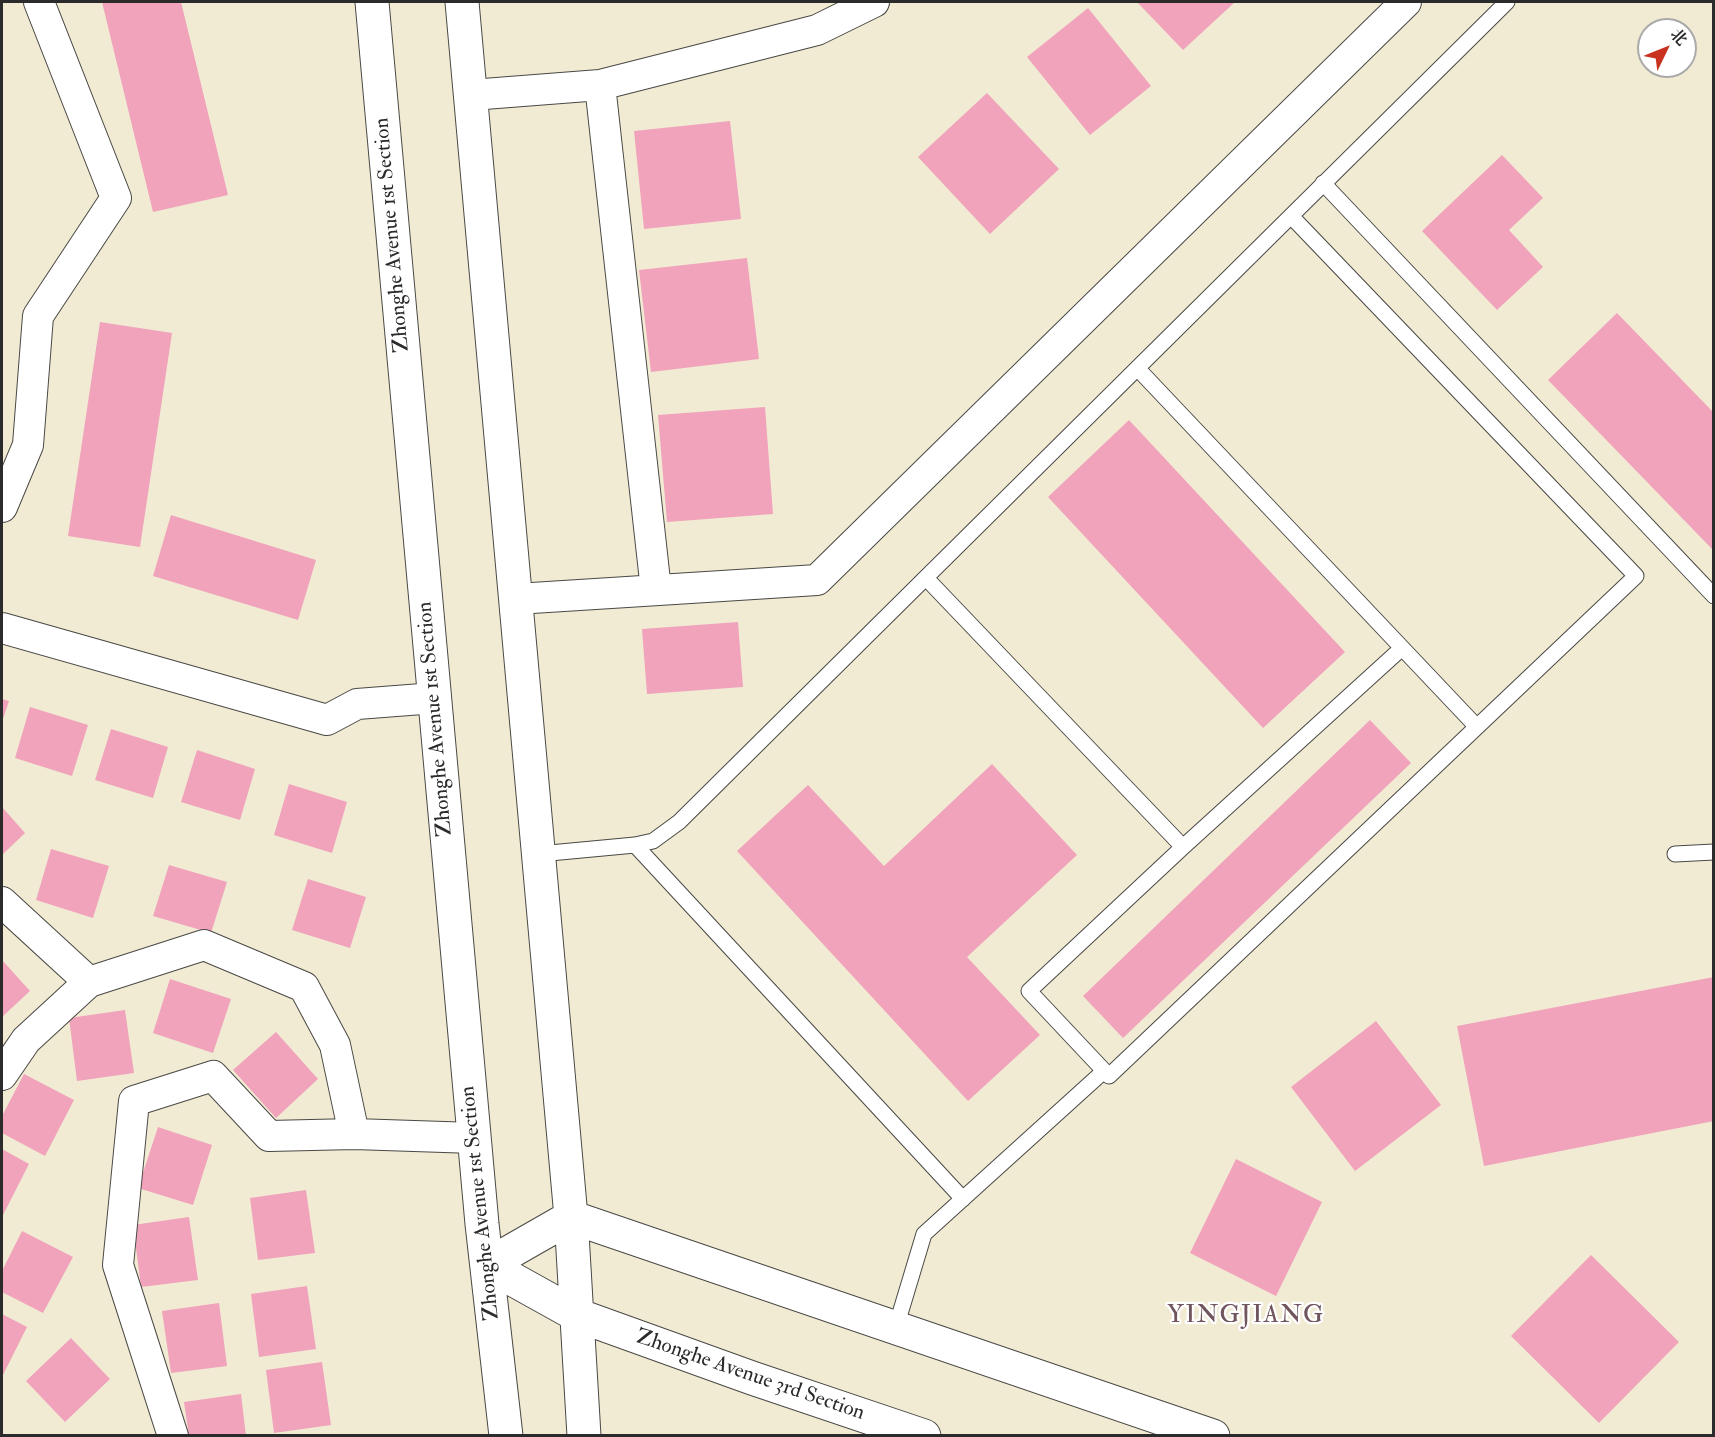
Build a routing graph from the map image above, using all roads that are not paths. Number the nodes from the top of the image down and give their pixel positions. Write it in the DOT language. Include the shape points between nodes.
graph roads {
  1 [pos="39,2"];
  2 [pos="372,2"];
  3 [pos="462,2"];
  4 [pos="874,2"];
  5 [pos="1406,2"];
  6 [pos="1507,2"];
  7 [pos="600,85"];
  8 [pos="471,95"];
  9 [pos="1323,183"];
  10 [pos="1291,216"];
  11 [pos="1138,369"];
  12 [pos="2,507"];
  13 [pos="926,579"];
  14 [pos="656,590"];
  15 [pos="1713,596"];
  16 [pos="516,598"];
  17 [pos="2,628"];
  18 [pos="1402,648"];
  19 [pos="435,698"];
  20 [pos="1477,727"];
  21 [pos="635,845"];
  22 [pos="1183,847"];
  23 [pos="1713,852"];
  24 [pos="539,854"];
  25 [pos="1675,854"];
  26 [pos="2,902"];
  27 [pos="89,982"];
  28 [pos="1104,1071"];
  29 [pos="2,1075"];
  30 [pos="354,1134"];
  31 [pos="474,1138"];
  32 [pos="963,1198"];
  33 [pos="571,1217"];
  34 [pos="487,1265"];
  35 [pos="577,1315"];
  36 [pos="896,1328"];
  37 [pos="173,1436"];
  38 [pos="506,1436"];
  39 [pos="584,1436"];
  40 [pos="924,1436"];
  41 [pos="1213,1436"];
  1 -- 12 [label="street" via="116,198 38,316 28,445"];
  2 -- 19 [label="main road, Zhonghe Avenue 1st Section"];
  3 -- 8 [label="main road"];
  4 -- 7 [label="street" via="817,30"];
  5 -- 14 [label="street" via="817,580"];
  6 -- 9 [label="lane"];
  7 -- 8 [label="street"];
  7 -- 14 [label="street"];
  8 -- 16 [label="main road"];
  9 -- 10 [label="lane"];
  9 -- 15 [label="lane"];
  10 -- 11 [label="lane"];
  10 -- 20 [label="lane" via="1636,576"];
  11 -- 13 [label="lane"];
  11 -- 18 [label="lane"];
  13 -- 21 [label="lane" via="679,822 653,841"];
  13 -- 22 [label="lane"];
  14 -- 16 [label="street"];
  16 -- 24 [label="main road"];
  17 -- 19 [label="street" via="327,720 357,704"];
  18 -- 20 [label="lane"];
  18 -- 22 [label="lane"];
  19 -- 31 [label="main road, Zhonghe Avenue 1st Section"];
  20 -- 28 [label="lane" via="1109,1076"];
  21 -- 24 [label="lane"];
  21 -- 32 [label="lane"];
  22 -- 28 [label="lane" via="1029,991"];
  23 -- 25 [label="lane"];
  24 -- 33 [label="main road"];
  26 -- 27 [label="street"];
  27 -- 29 [label="street" via="26,1040"];
  27 -- 30 [label="street" via="204,945 304,987 335,1045"];
  28 -- 32 [label="lane"];
  30 -- 31 [label="street"];
  30 -- 37 [label="street" via="269,1136 213,1076 134,1101 118,1264"];
  31 -- 34 [label="main road, Zhonghe Avenue 1st Section"];
  32 -- 36 [label="lane" via="924,1234"];
  33 -- 34 [label="main road"];
  33 -- 35 [label="main road"];
  33 -- 36 [label="main road"];
  34 -- 35 [label="main road, Zhonghe Avenue 3rd Section"];
  34 -- 38 [label="main road, Zhonghe Avenue 1st Section"];
  35 -- 39 [label="main road"];
  35 -- 40 [label="main road, Zhonghe Avenue 3rd Section"];
  36 -- 41 [label="main road"];
}
